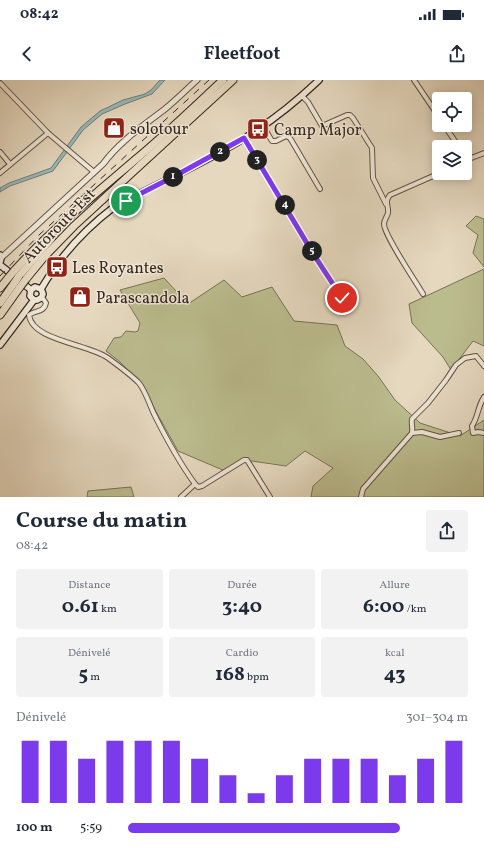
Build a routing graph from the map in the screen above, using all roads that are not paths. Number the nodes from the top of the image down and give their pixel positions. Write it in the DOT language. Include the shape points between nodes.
graph roads {
  1 [pos="197,80"];
  2 [pos="223,80"];
  3 [pos="233,80"];
  4 [pos="319,80"];
  5 [pos="414,80"];
  6 [pos="0,83"];
  7 [pos="302,96"];
  8 [pos="432,107"];
  9 [pos="263,126"];
  10 [pos="48,133"];
  11 [pos="244,138"];
  12 [pos="0,152"];
  13 [pos="484,153"];
  14 [pos="472,157"];
  15 [pos="10,164"];
  16 [pos="94,172"];
  17 [pos="0,173"];
  18 [pos="432,176"];
  19 [pos="320,189"];
  20 [pos="386,204"];
  21 [pos="0,258"];
  22 [pos="17,279"];
  23 [pos="0,288"];
  24 [pos="41,289"];
  25 [pos="31,290"];
  26 [pos="424,294"];
  27 [pos="42,297"];
  28 [pos="342,298"];
  29 [pos="34,300"];
  30 [pos="0,303"];
  31 [pos="0,315"];
  32 [pos="0,345"];
  33 [pos="484,366"];
  34 [pos="484,397"];
  35 [pos="412,433"];
  36 [pos="459,433"];
  37 [pos="484,433"];
  38 [pos="195,484"];
  39 [pos="181,497"];
  40 [pos="270,497"];
  41 [pos="361,497"];
  1 -- 16 [label="street" via="128,138"];
  2 -- 22 [label="highway, Autoroute Est" via="136,160 57,227"];
  3 -- 22 [label="highway, Autoroute Est" via="74,226 44,257"];
  4 -- 7 [label="main road"];
  5 -- 8 [label="street"];
  6 -- 10 [label="street"];
  7 -- 9 [label="main road"];
  7 -- 20 [label="street" via="322,126 347,115 353,118 372,148 372,178"];
  9 -- 11 [label="main road"];
  9 -- 19 [label="street" via="272,140 276,141 286,136 290,138"];
  10 -- 15 [label="street"];
  10 -- 16 [label="street"];
  11 -- 24 [label="main road" via="114,207 79,238"];
  11 -- 28 [label="street"];
  12 -- 15 [label="street"];
  13 -- 14 [label="street"];
  15 -- 17 [label="street"];
  16 -- 21 [label="street"];
  18 -- 20 [label="street" via="393,193"];
  20 -- 26 [label="street" via="386,232"];
  21 -- 25 [label="main road"];
  22 -- 23 [label="highway, Autoroute Est"];
  22 -- 30 [label="highway"];
  22 -- 31 [label="highway, Autoroute Est"];
  24 -- 25 [label="main road" via="35,287"];
  24 -- 27 [label="main road"];
  25 -- 29 [label="main road" via="30,296"];
  27 -- 29 [label="main road"];
  27 -- 38 [label="street" via="46,303 45,308 32,312 29,319 46,334 104,354 139,384 172,449"];
  29 -- 32 [label="main road"];
  33 -- 35 [label="street" via="476,356 465,358 456,365 428,403 412,419"];
  34 -- 37 [label="street" via="472,426 473,433"];
  35 -- 36 [label="street" via="422,432 440,437"];
  35 -- 41 [label="street" via="363,489"];
  38 -- 39 [label="street"];
  38 -- 40 [label="street" via="198,487 202,486 247,460"];
}
